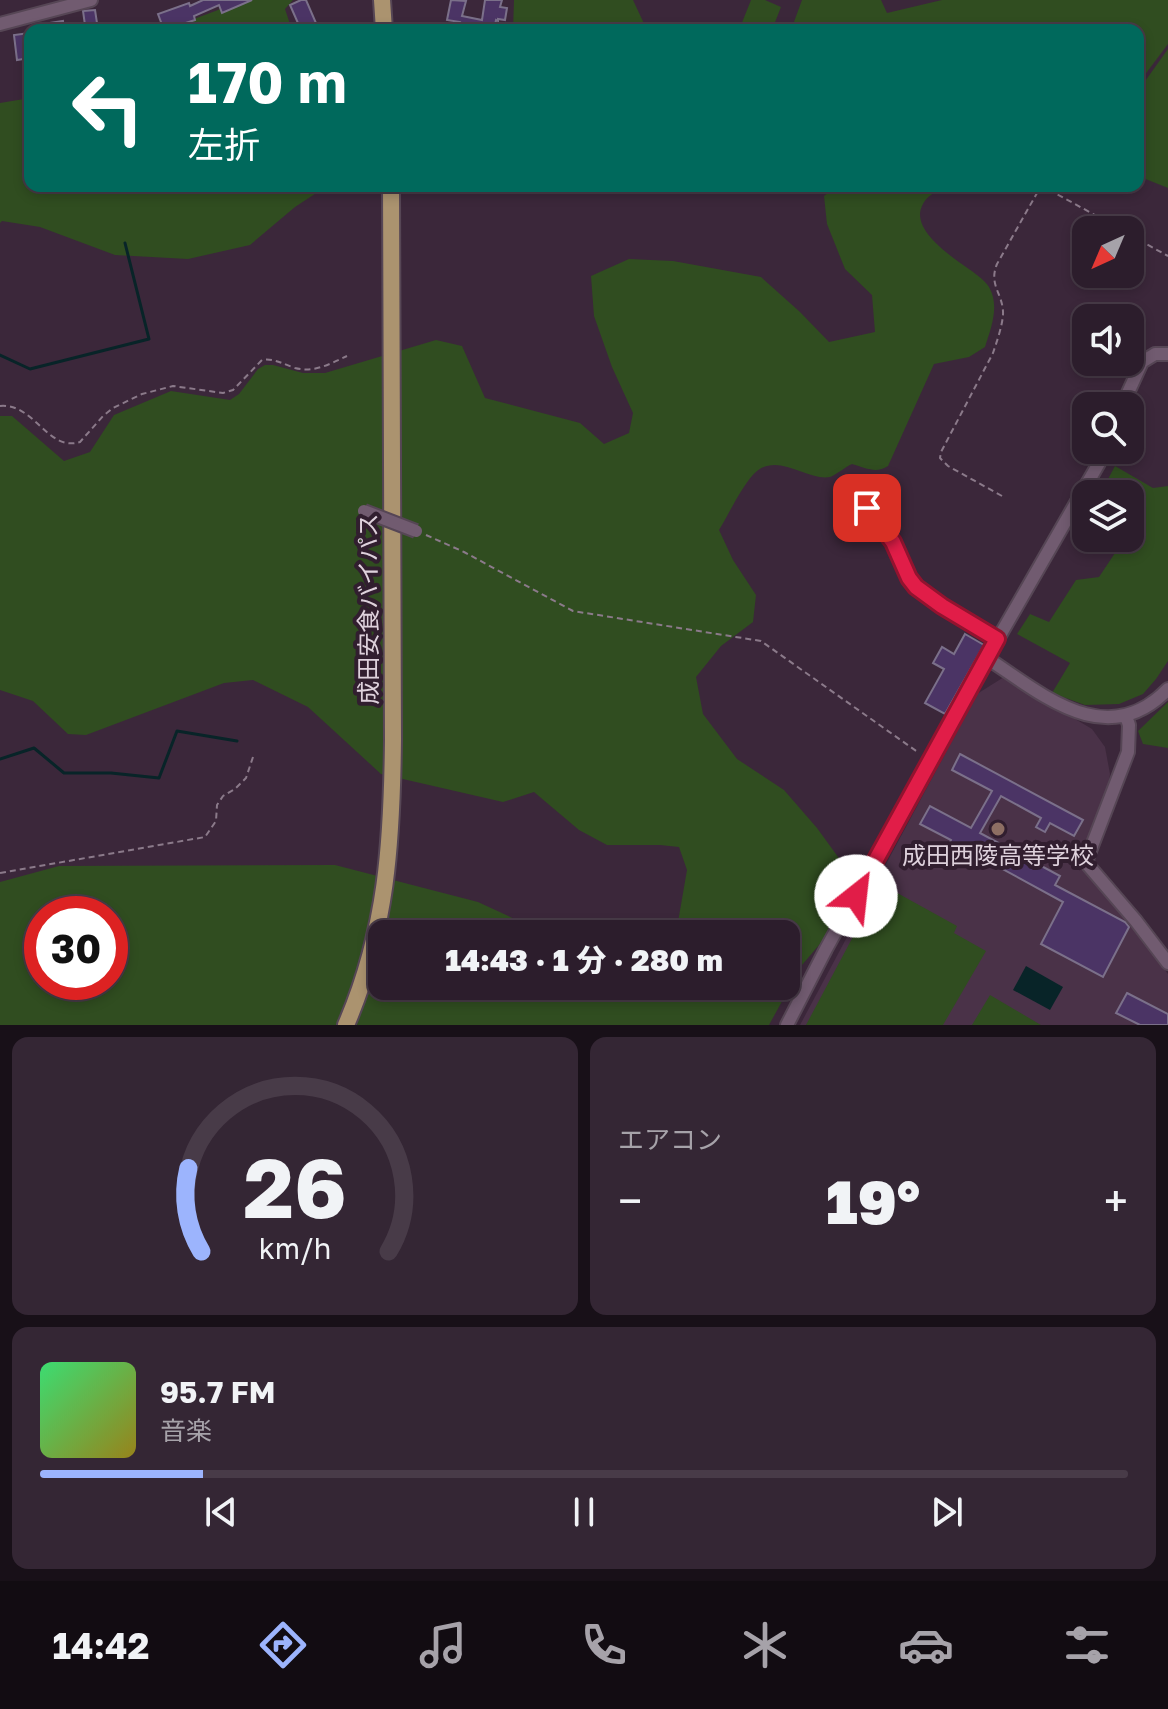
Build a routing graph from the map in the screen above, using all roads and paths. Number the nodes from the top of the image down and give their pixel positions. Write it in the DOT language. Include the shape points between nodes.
graph roads {
  1 [pos="91,0"];
  2 [pos="382,0"];
  3 [pos="0,24"];
  4 [pos="384,24"];
  5 [pos="391,192"];
  6 [pos="1038,192"];
  7 [pos="1053,192"];
  8 [pos="1097,216"];
  9 [pos="1144,243"];
  10 [pos="1168,256"];
  11 [pos="1168,354"];
  12 [pos="347,356"];
  13 [pos="1127,392"];
  14 [pos="0,406"];
  15 [pos="1098,464"];
  16 [pos="1002,496"];
  17 [pos="867,508"];
  18 [pos="364,511"];
  19 [pos="416,531"];
  20 [pos="997,639"];
  21 [pos="987,658"];
  22 [pos="1168,689"];
  23 [pos="1126,716"];
  24 [pos="254,754"];
  25 [pos="930,761"];
  26 [pos="0,873"];
  27 [pos="1168,963"];
  28 [pos="346,1025"];
  29 [pos="787,1025"];
  1 -- 3 [label="street"];
  2 -- 4 [label="main road"];
  5 -- 28 [label="main road, 成田安食バイパス" via="391,828 381,913"];
  6 -- 16 [label="path" via="993,274 1003,315 993,353 940,458"];
  7 -- 8 [label="path"];
  9 -- 10 [label="path"];
  11 -- 13 [label="street" via="1148,356"];
  12 -- 14 [label="path" via="314,369 262,360 228,393 173,386 142,394 113,408 76,444 49,434 14,406"];
  15 -- 20 [label="street"];
  17 -- 20 [label="street" via="893,542 916,587"];
  18 -- 19 [label="street, bridge"];
  19 -- 25 [label="path" via="573,611 761,641"];
  20 -- 21 [label="street"];
  21 -- 23 [label="street" via="1071,710 1095,718"];
  21 -- 25 [label="street"];
  22 -- 23 [label="street"];
  23 -- 27 [label="street" via="1128,752 1088,865"];
  24 -- 26 [label="path" via="246,778 217,805 216,821 205,837"];
  25 -- 29 [label="street"];
}
